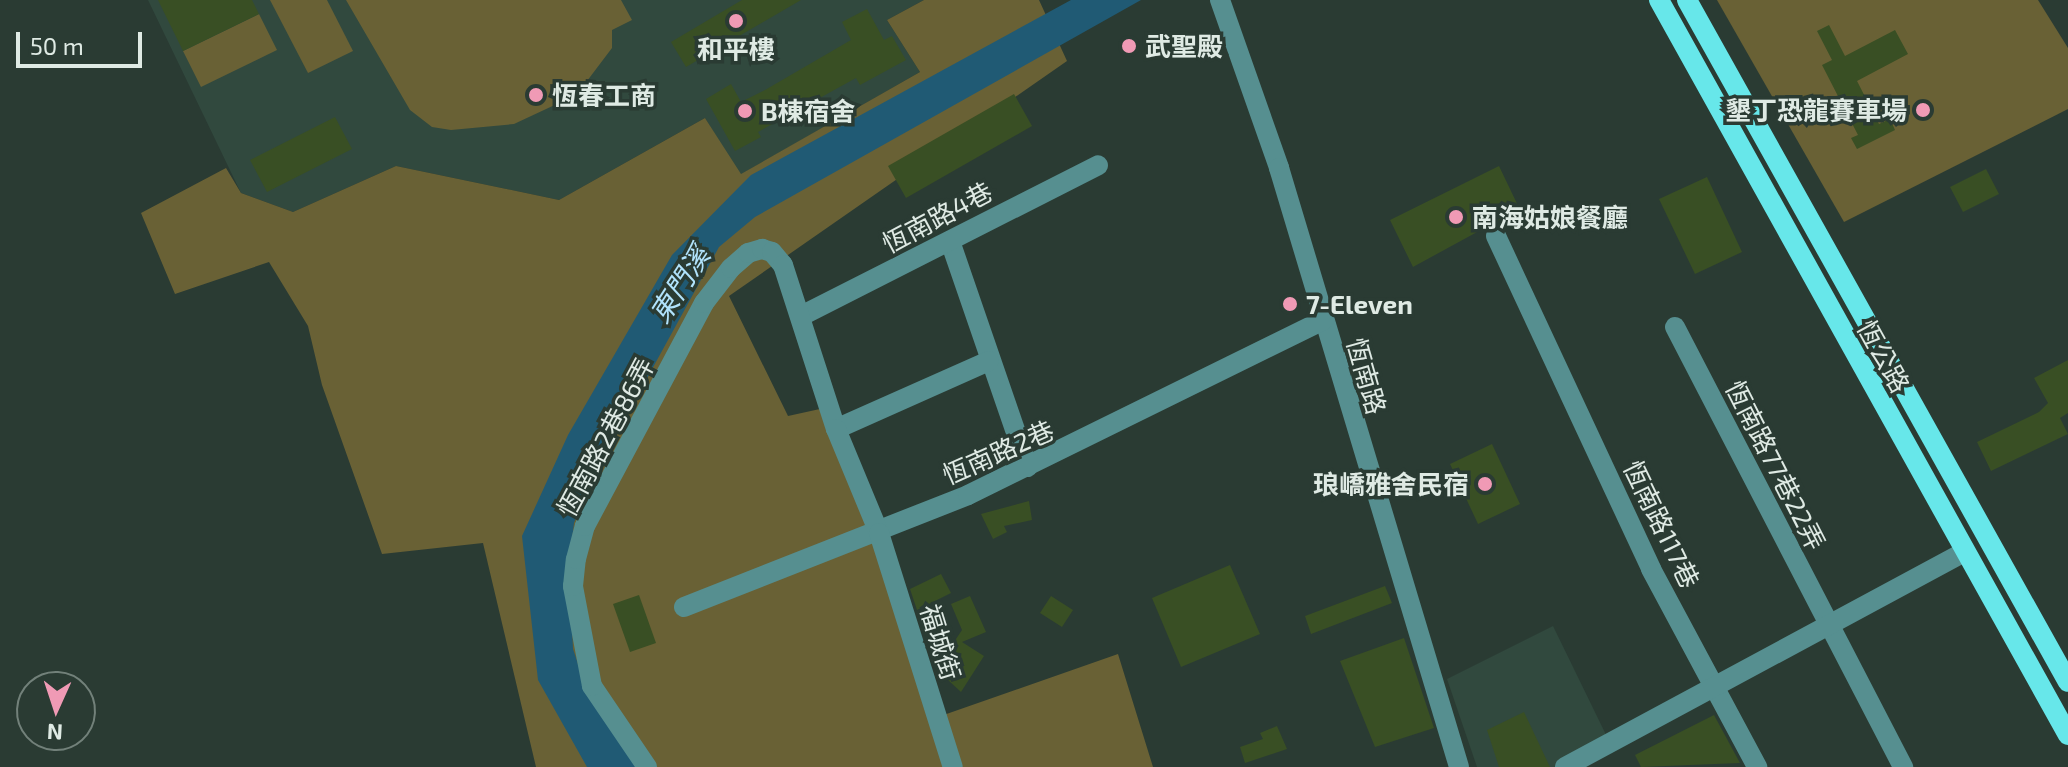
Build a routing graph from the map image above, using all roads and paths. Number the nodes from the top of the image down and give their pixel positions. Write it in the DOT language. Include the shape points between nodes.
graph roads {
  1 [pos="1220,0"];
  2 [pos="1659,0"];
  3 [pos="1687,0"];
  4 [pos="1098,165"];
  5 [pos="1496,236"];
  6 [pos="950,241"];
  7 [pos="801,316"];
  8 [pos="1324,320"];
  9 [pos="1675,327"];
  10 [pos="989,361"];
  11 [pos="836,429"];
  12 [pos="1028,467"];
  13 [pos="879,533"];
  14 [pos="1964,552"];
  15 [pos="684,607"];
  16 [pos="1830,627"];
  17 [pos="2068,682"];
  18 [pos="1715,683"];
  19 [pos="2068,735"];
  20 [pos="647,767"];
  21 [pos="953,767"];
  22 [pos="1459,767"];
  23 [pos="1565,767"];
  24 [pos="1757,767"];
  25 [pos="1903,767"];
  1 -- 8 [label="street, 恆南路" via="1279,168"];
  2 -- 14 [label="main road, 恆公路"];
  3 -- 17 [label="main road, 恆公路"];
  4 -- 6 [label="street, 恆南路4巷"];
  5 -- 18 [label="street, 恆南路117巷" via="1651,569"];
  6 -- 7 [label="street, 恆南路4巷"];
  6 -- 10 [label="street"];
  7 -- 11 [label="street, 恆南路2巷86弄"];
  7 -- 20 [label="street, 恆南路2巷86弄" via="783,265 772,252 748,253 731,268 704,303 585,526 573,586 582,652 604,710"];
  8 -- 12 [label="street, 恆南路2巷"];
  8 -- 22 [label="street, 恆南路"];
  9 -- 16 [label="street, 恆南路77巷22弄"];
  10 -- 11 [label="street"];
  10 -- 12 [label="street"];
  11 -- 13 [label="street, 恆南路2巷86弄"];
  12 -- 13 [label="street, 恆南路2巷"];
  13 -- 15 [label="street, 恆南路2巷"];
  13 -- 21 [label="street, 福城街"];
  14 -- 16 [label="street"];
  14 -- 19 [label="main road, 恆公路"];
  16 -- 18 [label="street"];
  16 -- 25 [label="street, 恆南路77巷22弄"];
  18 -- 23 [label="street"];
  18 -- 24 [label="street, 恆南路117巷"];
}
